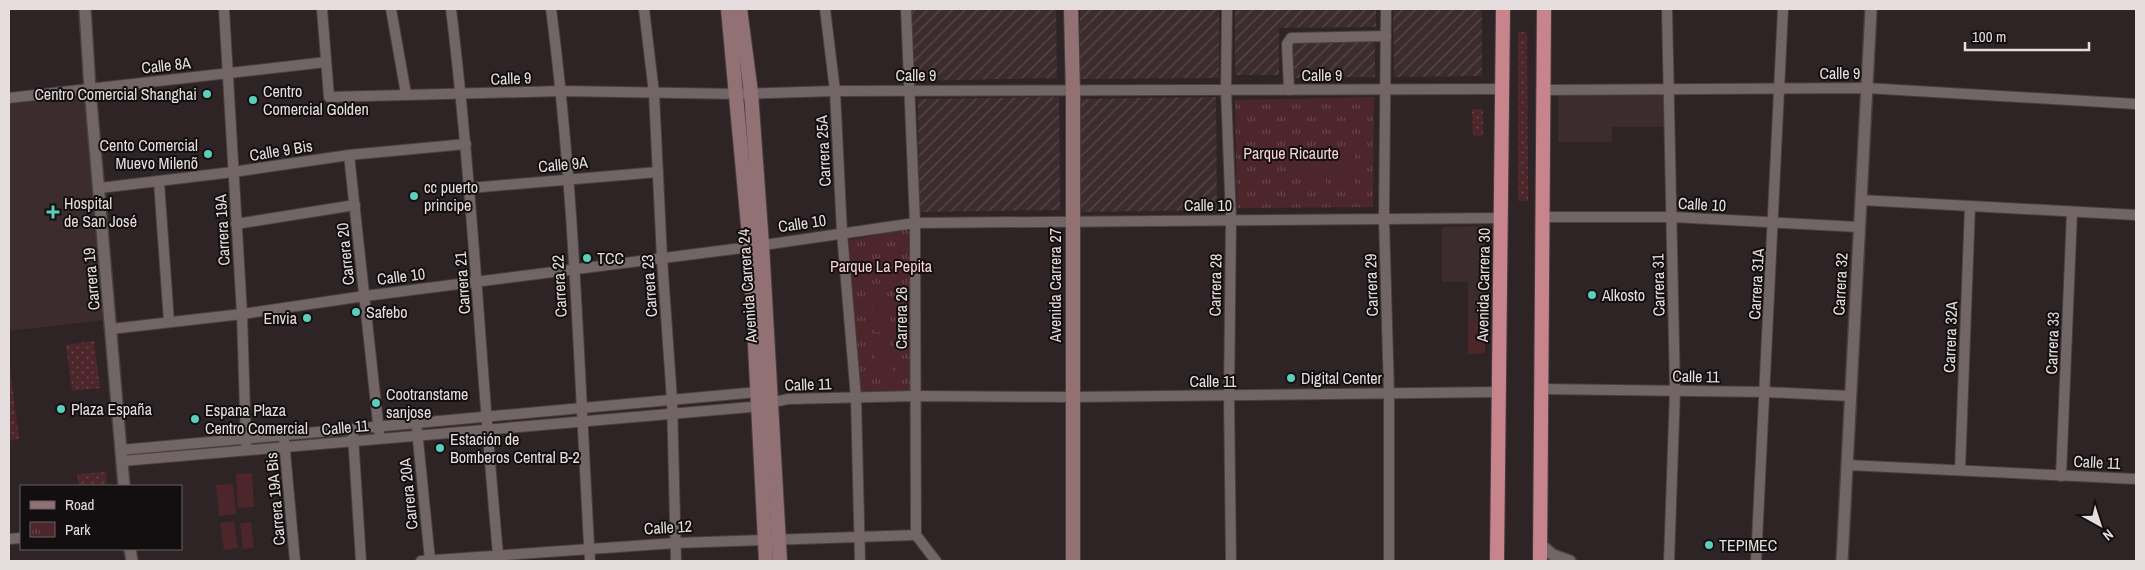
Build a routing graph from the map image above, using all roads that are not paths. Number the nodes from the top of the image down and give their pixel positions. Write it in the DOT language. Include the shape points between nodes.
graph roads {
  1 [pos="85,9"];
  2 [pos="224,9"];
  3 [pos="322,9"];
  4 [pos="392,9"];
  5 [pos="451,9"];
  6 [pos="551,9"];
  7 [pos="644,9"];
  8 [pos="728,9"];
  9 [pos="740,9"];
  10 [pos="825,9"];
  11 [pos="906,9"];
  12 [pos="1071,9"];
  13 [pos="1227,9"];
  14 [pos="1386,9"];
  15 [pos="1504,9"];
  16 [pos="1544,9"];
  17 [pos="1668,9"];
  18 [pos="1783,9"];
  19 [pos="1871,9"];
  20 [pos="1386,36"];
  21 [pos="326,62"];
  22 [pos="228,74"];
  23 [pos="1779,88"];
  24 [pos="1866,88"];
  25 [pos="90,89"];
  26 [pos="1073,89"];
  27 [pos="1504,89"];
  28 [pos="1669,89"];
  29 [pos="835,90"];
  30 [pos="908,90"];
  31 [pos="1226,90"];
  32 [pos="1289,90"];
  33 [pos="1386,90"];
  34 [pos="1544,90"];
  35 [pos="562,92"];
  36 [pos="654,93"];
  37 [pos="744,93"];
  38 [pos="406,94"];
  39 [pos="461,94"];
  40 [pos="9,98"];
  41 [pos="2136,104"];
  42 [pos="466,144"];
  43 [pos="349,155"];
  44 [pos="233,172"];
  45 [pos="658,172"];
  46 [pos="568,178"];
  47 [pos="159,182"];
  48 [pos="100,188"];
  49 [pos="470,188"];
  50 [pos="1860,200"];
  51 [pos="355,205"];
  52 [pos="1970,206"];
  53 [pos="2072,212"];
  54 [pos="2136,215"];
  55 [pos="1543,217"];
  56 [pos="1672,217"];
  57 [pos="1502,218"];
  58 [pos="1231,219"];
  59 [pos="1384,219"];
  60 [pos="1072,221"];
  61 [pos="915,223"];
  62 [pos="1773,223"];
  63 [pos="236,224"];
  64 [pos="1859,227"];
  65 [pos="842,233"];
  66 [pos="756,246"];
  67 [pos="662,258"];
  68 [pos="573,270"];
  69 [pos="477,281"];
  70 [pos="365,296"];
  71 [pos="242,314"];
  72 [pos="170,322"];
  73 [pos="111,329"];
  74 [pos="1541,389"];
  75 [pos="1675,390"];
  76 [pos="1498,392"];
  77 [pos="1766,392"];
  78 [pos="1389,393"];
  79 [pos="915,396"];
  80 [pos="1228,396"];
  81 [pos="1850,396"];
  82 [pos="1073,397"];
  83 [pos="856,398"];
  84 [pos="672,400"];
  85 [pos="762,400"];
  86 [pos="581,408"];
  87 [pos="672,414"];
  88 [pos="485,416"];
  89 [pos="582,421"];
  90 [pos="416,424"];
  91 [pos="378,426"];
  92 [pos="486,428"];
  93 [pos="353,429"];
  94 [pos="284,435"];
  95 [pos="417,435"];
  96 [pos="247,438"];
  97 [pos="378,439"];
  98 [pos="354,441"];
  99 [pos="285,447"];
  100 [pos="246,450"];
  101 [pos="122,455"];
  102 [pos="1847,465"];
  103 [pos="1960,470"];
  104 [pos="2061,476"];
  105 [pos="2136,479"];
  106 [pos="124,485"];
  107 [pos="916,535"];
  108 [pos="860,537"];
  109 [pos="772,539"];
  110 [pos="676,543"];
  111 [pos="1540,544"];
  112 [pos="589,548"];
  113 [pos="498,554"];
  114 [pos="295,561"];
  115 [pos="362,561"];
  116 [pos="426,561"];
  117 [pos="590,561"];
  118 [pos="676,561"];
  119 [pos="766,561"];
  120 [pos="780,561"];
  121 [pos="860,561"];
  122 [pos="936,561"];
  123 [pos="1073,561"];
  124 [pos="1230,561"];
  125 [pos="1389,561"];
  126 [pos="1497,561"];
  127 [pos="1540,561"];
  128 [pos="1570,561"];
  129 [pos="1669,561"];
  130 [pos="1756,561"];
  131 [pos="1842,561"];
  1 -- 25 [label="street, Carrera 19"];
  2 -- 22 [label="street, Carrera 19A"];
  3 -- 21 [label="street"];
  4 -- 38 [label="street"];
  5 -- 39 [label="street, Carrera 21"];
  6 -- 35 [label="street, Carrera 22"];
  7 -- 36 [label="street, Carrera 23"];
  8 -- 37 [label="main road, Avenida Carrera 24"];
  9 -- 37 [label="main road, Avenida Carrera 24"];
  10 -- 29 [label="street, Carrera 25A"];
  11 -- 30 [label="street, Carrera 26"];
  12 -- 26 [label="main road, Avenida Carrera 27"];
  13 -- 31 [label="street, Carrera 28"];
  14 -- 20 [label="street, Carrera 29"];
  15 -- 27 [label="highway, Avenida Carrera 30"];
  16 -- 34 [label="highway"];
  17 -- 28 [label="street, Carrera 31"];
  18 -- 23 [label="street, Carrera 31A"];
  19 -- 24 [label="street, Carrera 32"];
  20 -- 32 [label="street" via="1291,38 1287,44"];
  20 -- 33 [label="street, Carrera 29"];
  21 -- 22 [label="street, Calle 8A"];
  21 -- 38 [label="street, Calle 9" via="329,97"];
  22 -- 25 [label="street, Calle 8A"];
  22 -- 44 [label="street, Carrera 19A"];
  23 -- 24 [label="street, Calle 9"];
  23 -- 28 [label="street, Calle 9"];
  23 -- 62 [label="street, Carrera 31A"];
  24 -- 41 [label="street, Calle 9"];
  24 -- 50 [label="street, Carrera 32"];
  25 -- 40 [label="street, Calle 8A"];
  25 -- 48 [label="street, Carrera 19"];
  26 -- 30 [label="street, Calle 9"];
  26 -- 31 [label="street, Calle 9"];
  26 -- 60 [label="main road, Avenida Carrera 27"];
  27 -- 33 [label="street, Calle 9"];
  27 -- 57 [label="highway, Avenida Carrera 30"];
  28 -- 34 [label="street, Calle 9"];
  28 -- 56 [label="street, Carrera 31"];
  29 -- 30 [label="street, Calle 9"];
  29 -- 37 [label="street, Calle 9"];
  29 -- 65 [label="street, Carrera 25A"];
  30 -- 61 [label="street, Carrera 26"];
  31 -- 32 [label="street, Calle 9"];
  31 -- 58 [label="street, Carrera 28"];
  32 -- 33 [label="street, Calle 9"];
  33 -- 59 [label="street, Carrera 29"];
  34 -- 55 [label="highway"];
  35 -- 36 [label="street, Calle 9"];
  35 -- 39 [label="street, Calle 9"];
  35 -- 46 [label="street, Carrera 22"];
  36 -- 37 [label="street, Calle 9"];
  36 -- 45 [label="street, Carrera 23"];
  37 -- 66 [label="main road, Avenida Carrera 24"];
  38 -- 39 [label="street, Calle 9"];
  39 -- 42 [label="street, Carrera 21"];
  42 -- 43 [label="street, Calle 9 Bis"];
  42 -- 49 [label="street, Carrera 21"];
  43 -- 44 [label="street, Calle 9 Bis"];
  43 -- 51 [label="street, Carrera 20"];
  44 -- 47 [label="street, Calle 9 Bis"];
  44 -- 63 [label="street, Carrera 19A"];
  45 -- 46 [label="street, Calle 9A"];
  45 -- 67 [label="street, Carrera 23"];
  46 -- 49 [label="street, Calle 9A"];
  46 -- 68 [label="street, Carrera 22"];
  47 -- 48 [label="street, Calle 9 Bis"];
  47 -- 72 [label="street"];
  48 -- 73 [label="street, Carrera 19"];
  49 -- 69 [label="street, Carrera 21"];
  50 -- 52 [label="street"];
  50 -- 64 [label="street, Carrera 32"];
  51 -- 63 [label="street"];
  51 -- 70 [label="street, Carrera 20"];
  52 -- 53 [label="street"];
  52 -- 103 [label="street, Carrera 32A"];
  53 -- 54 [label="street"];
  53 -- 104 [label="street, Carrera 33"];
  55 -- 56 [label="street, Calle 10"];
  55 -- 74 [label="highway"];
  56 -- 62 [label="street, Calle 10"];
  56 -- 75 [label="street, Carrera 31"];
  57 -- 59 [label="street, Calle 10"];
  57 -- 76 [label="highway, Avenida Carrera 30"];
  58 -- 59 [label="street, Calle 10"];
  58 -- 60 [label="street, Calle 10"];
  58 -- 80 [label="street, Carrera 28"];
  59 -- 78 [label="street, Carrera 29"];
  60 -- 61 [label="street, Calle 10"];
  60 -- 82 [label="main road, Avenida Carrera 27"];
  61 -- 65 [label="street, Calle 10"];
  61 -- 79 [label="street, Carrera 26"];
  62 -- 64 [label="street, Calle 10"];
  62 -- 77 [label="street, Carrera 31A"];
  63 -- 71 [label="street, Carrera 19A"];
  64 -- 81 [label="street, Carrera 32"];
  65 -- 66 [label="street, Calle 10"];
  65 -- 83 [label="street, Carrera 25A"];
  66 -- 67 [label="street, Calle 10"];
  66 -- 85 [label="main road, Avenida Carrera 24"];
  67 -- 68 [label="street, Calle 10"];
  67 -- 84 [label="street, Carrera 23"];
  68 -- 69 [label="street, Calle 10"];
  68 -- 86 [label="street, Carrera 22"];
  69 -- 70 [label="street, Calle 10"];
  69 -- 88 [label="street, Carrera 21"];
  70 -- 71 [label="street, Calle 10"];
  70 -- 91 [label="street, Carrera 20"];
  71 -- 72 [label="street, Calle 10"];
  71 -- 96 [label="street, Carrera 19A"];
  72 -- 73 [label="street, Calle 10"];
  73 -- 101 [label="street, Carrera 19"];
  74 -- 75 [label="street, Calle 11"];
  74 -- 111 [label="highway"];
  75 -- 77 [label="street, Calle 11"];
  75 -- 129 [label="street, Carrera 31"];
  76 -- 78 [label="street, Calle 11"];
  76 -- 126 [label="highway, Avenida Carrera 30"];
  77 -- 81 [label="street, Calle 11"];
  77 -- 130 [label="street, Carrera 31A"];
  78 -- 80 [label="street, Calle 11"];
  78 -- 125 [label="street, Carrera 29"];
  79 -- 82 [label="street, Calle 11"];
  79 -- 83 [label="street, Calle 11"];
  79 -- 107 [label="street, Carrera 26"];
  80 -- 82 [label="street, Calle 11"];
  80 -- 124 [label="street, Carrera 28"];
  81 -- 102 [label="street, Carrera 32"];
  82 -- 123 [label="main road, Avenida Carrera 27"];
  83 -- 85 [label="street, Calle 11"];
  83 -- 108 [label="street, Carrera 25A"];
  84 -- 85 [label="street, Calle 11"];
  84 -- 86 [label="street, Calle 11"];
  84 -- 87 [label="street, Carrera 23"];
  85 -- 87 [label="street, Calle 11"];
  85 -- 109 [label="main road, Avenida Carrera 24"];
  86 -- 88 [label="street, Calle 11"];
  86 -- 89 [label="street, Carrera 22"];
  87 -- 89 [label="street, Calle 11"];
  87 -- 110 [label="street, Carrera 23"];
  88 -- 90 [label="street, Calle 11"];
  88 -- 92 [label="street, Carrera 21"];
  89 -- 92 [label="street, Calle 11"];
  89 -- 112 [label="street, Carrera 22"];
  90 -- 91 [label="street, Calle 11"];
  90 -- 95 [label="street, Carrera 20A"];
  91 -- 93 [label="street, Calle 11"];
  91 -- 97 [label="street, Carrera 20"];
  92 -- 95 [label="street, Calle 11"];
  92 -- 113 [label="street, Carrera 21"];
  93 -- 94 [label="street, Calle 11"];
  93 -- 98 [label="street"];
  94 -- 96 [label="street, Calle 11"];
  94 -- 99 [label="street, Carrera 19A Bis"];
  95 -- 97 [label="street, Calle 11"];
  95 -- 116 [label="street, Carrera 20A"];
  96 -- 100 [label="street, Carrera 19A"];
  96 -- 101 [label="street, Calle 11"];
  97 -- 98 [label="street, Calle 11"];
  98 -- 99 [label="street, Calle 11"];
  98 -- 115 [label="street"];
  99 -- 100 [label="street, Calle 11"];
  99 -- 114 [label="street, Carrera 19A Bis"];
  100 -- 101 [label="street, Calle 11"];
  101 -- 106 [label="street, Carrera 19"];
  102 -- 103 [label="street, Calle 11"];
  102 -- 131 [label="street, Carrera 32"];
  103 -- 104 [label="street, Calle 11"];
  104 -- 105 [label="street, Calle 11"];
  107 -- 108 [label="street, Calle 12"];
  107 -- 122 [label="street"];
  108 -- 109 [label="street, Calle 12"];
  108 -- 121 [label="street, Carrera 25A"];
  109 -- 110 [label="street, Calle 12"];
  109 -- 119 [label="main road, Avenida Carrera 24"];
  109 -- 120 [label="main road, Avenida Carrera 24"];
  110 -- 112 [label="street, Calle 12"];
  110 -- 118 [label="street, Carrera 23"];
  111 -- 127 [label="highway"];
  111 -- 128 [label="street" via="1553,555"];
  112 -- 113 [label="street, Calle 12"];
  112 -- 117 [label="street, Carrera 22"];
  113 -- 116 [label="street, Calle 12"];
}
